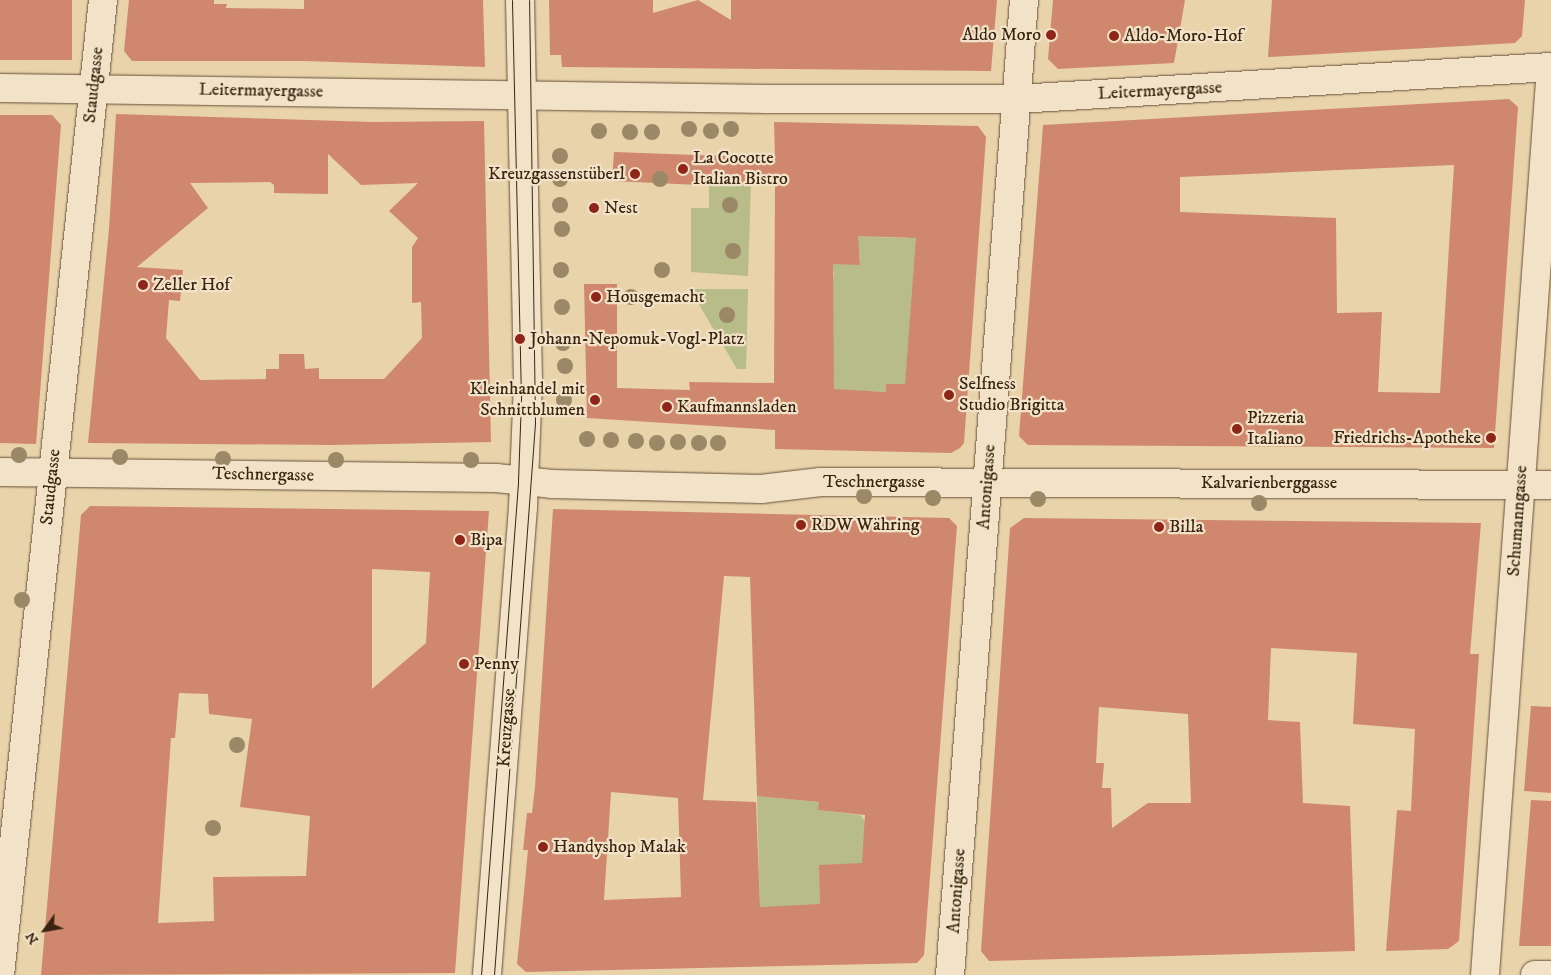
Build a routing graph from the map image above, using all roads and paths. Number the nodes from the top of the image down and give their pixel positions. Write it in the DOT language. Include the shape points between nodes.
graph roads {
  1 [pos="103,0"];
  2 [pos="520,0"];
  3 [pos="1024,0"];
  4 [pos="1551,67"];
  5 [pos="0,88"];
  6 [pos="94,88"];
  7 [pos="522,95"];
  8 [pos="1017,100"];
  9 [pos="0,472"];
  10 [pos="52,472"];
  11 [pos="525,482"];
  12 [pos="988,482"];
  13 [pos="1520,484"];
  14 [pos="1551,485"];
  15 [pos="0,975"];
  16 [pos="487,975"];
  17 [pos="950,975"];
  18 [pos="1485,975"];
  19 [pos="1534,975"];
  20 [pos="1551,975"];
  1 -- 6 [label="street, Staudgasse"];
  2 -- 7 [label="street"];
  3 -- 8 [label="street, Antonigasse"];
  4 -- 8 [label="street, Leitermayergasse"];
  4 -- 13 [label="street, Schumanngasse"];
  5 -- 6 [label="street, Leitermayergasse"];
  6 -- 7 [label="street, Leitermayergasse"];
  6 -- 10 [label="street, Staudgasse"];
  7 -- 8 [label="street, Leitermayergasse"];
  7 -- 11 [label="street" via="528,381"];
  8 -- 12 [label="street, Antonigasse"];
  9 -- 10 [label="street, Teschnergasse"];
  10 -- 11 [label="street, Teschnergasse" via="496,478"];
  10 -- 15 [label="street, Staudgasse"];
  11 -- 12 [label="street, Teschnergasse" via="761,490 821,482"];
  11 -- 16 [label="street, Kreuzgasse"];
  12 -- 13 [label="street, Kalvarienberggasse"];
  12 -- 17 [label="street, Antonigasse"];
  13 -- 14 [label="street, Kalvarienberggasse"];
  13 -- 18 [label="street, Schumanngasse"];
  19 -- 20 [label="street"];
}
